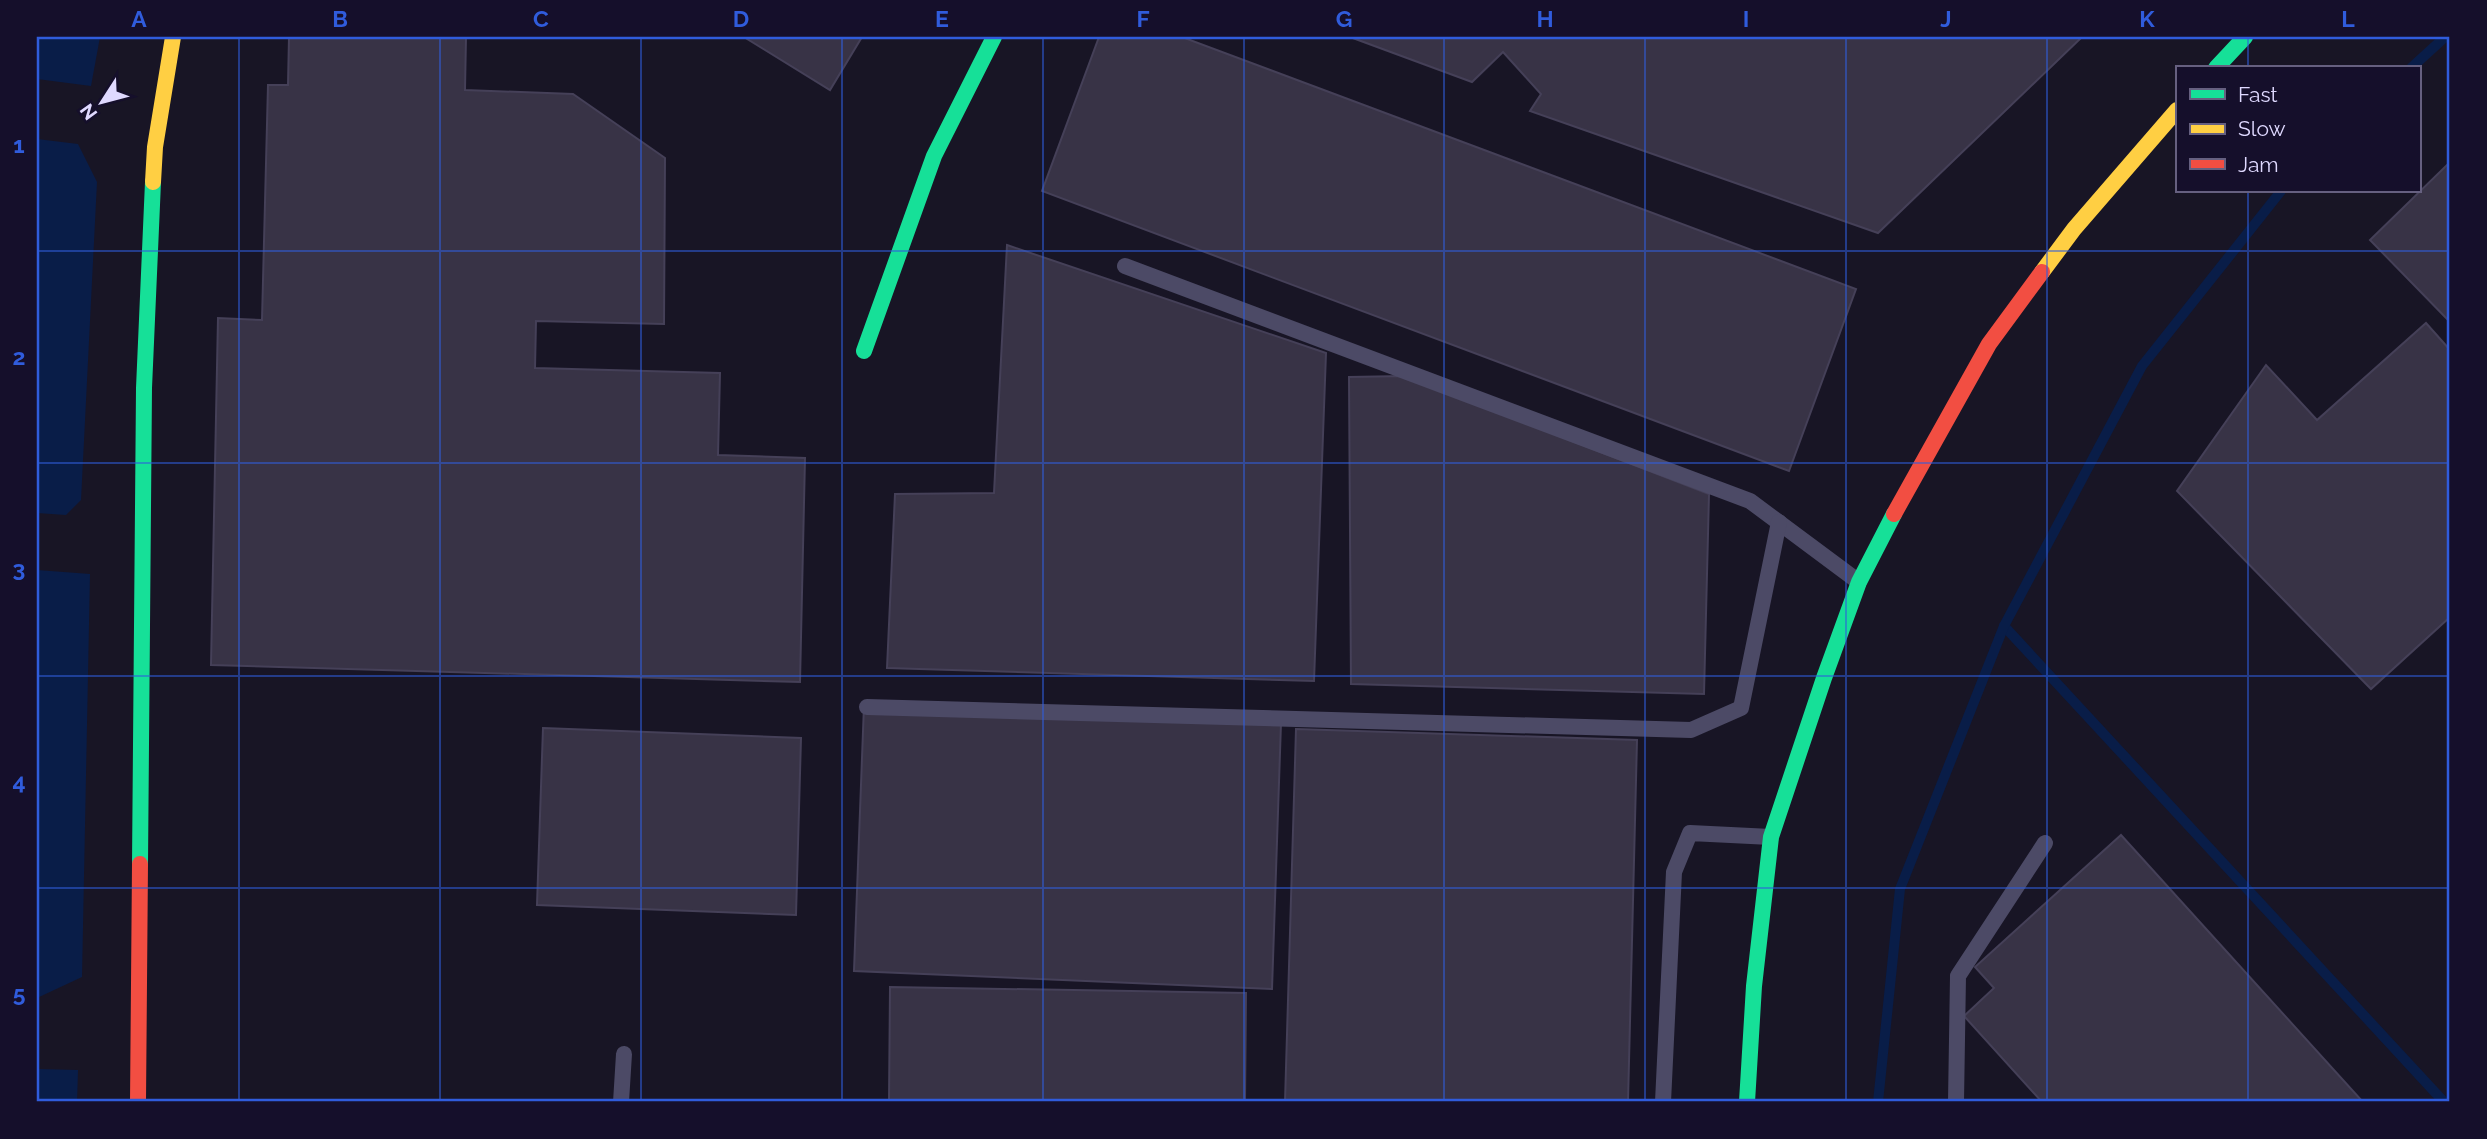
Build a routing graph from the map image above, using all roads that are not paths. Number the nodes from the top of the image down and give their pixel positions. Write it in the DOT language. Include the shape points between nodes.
graph roads {
  1 [pos="173,37"];
  2 [pos="993,37"];
  3 [pos="2245,37"];
  4 [pos="2218,66"];
  5 [pos="2176,111"];
  6 [pos="1125,266"];
  7 [pos="864,351"];
  8 [pos="1779,522"];
  9 [pos="1859,582"];
  10 [pos="867,707"];
  11 [pos="1771,837"];
  12 [pos="2045,843"];
  13 [pos="624,1054"];
  14 [pos="138,1102"];
  15 [pos="621,1102"];
  16 [pos="1663,1102"];
  17 [pos="1747,1102"];
  18 [pos="1956,1102"];
  1 -- 14 [label="street" via="155,147 144,388"];
  2 -- 7 [label="street" via="934,156"];
  3 -- 4 [label="street"];
  5 -- 9 [label="street" via="2074,229 1989,344"];
  6 -- 8 [label="lane" via="1750,501"];
  8 -- 9 [label="lane"];
  8 -- 10 [label="lane" via="1741,708 1691,730"];
  9 -- 11 [label="street"];
  11 -- 16 [label="lane" via="1690,833 1674,872"];
  11 -- 17 [label="street"];
  12 -- 18 [label="lane" via="1958,976"];
  13 -- 15 [label="lane"];
}
